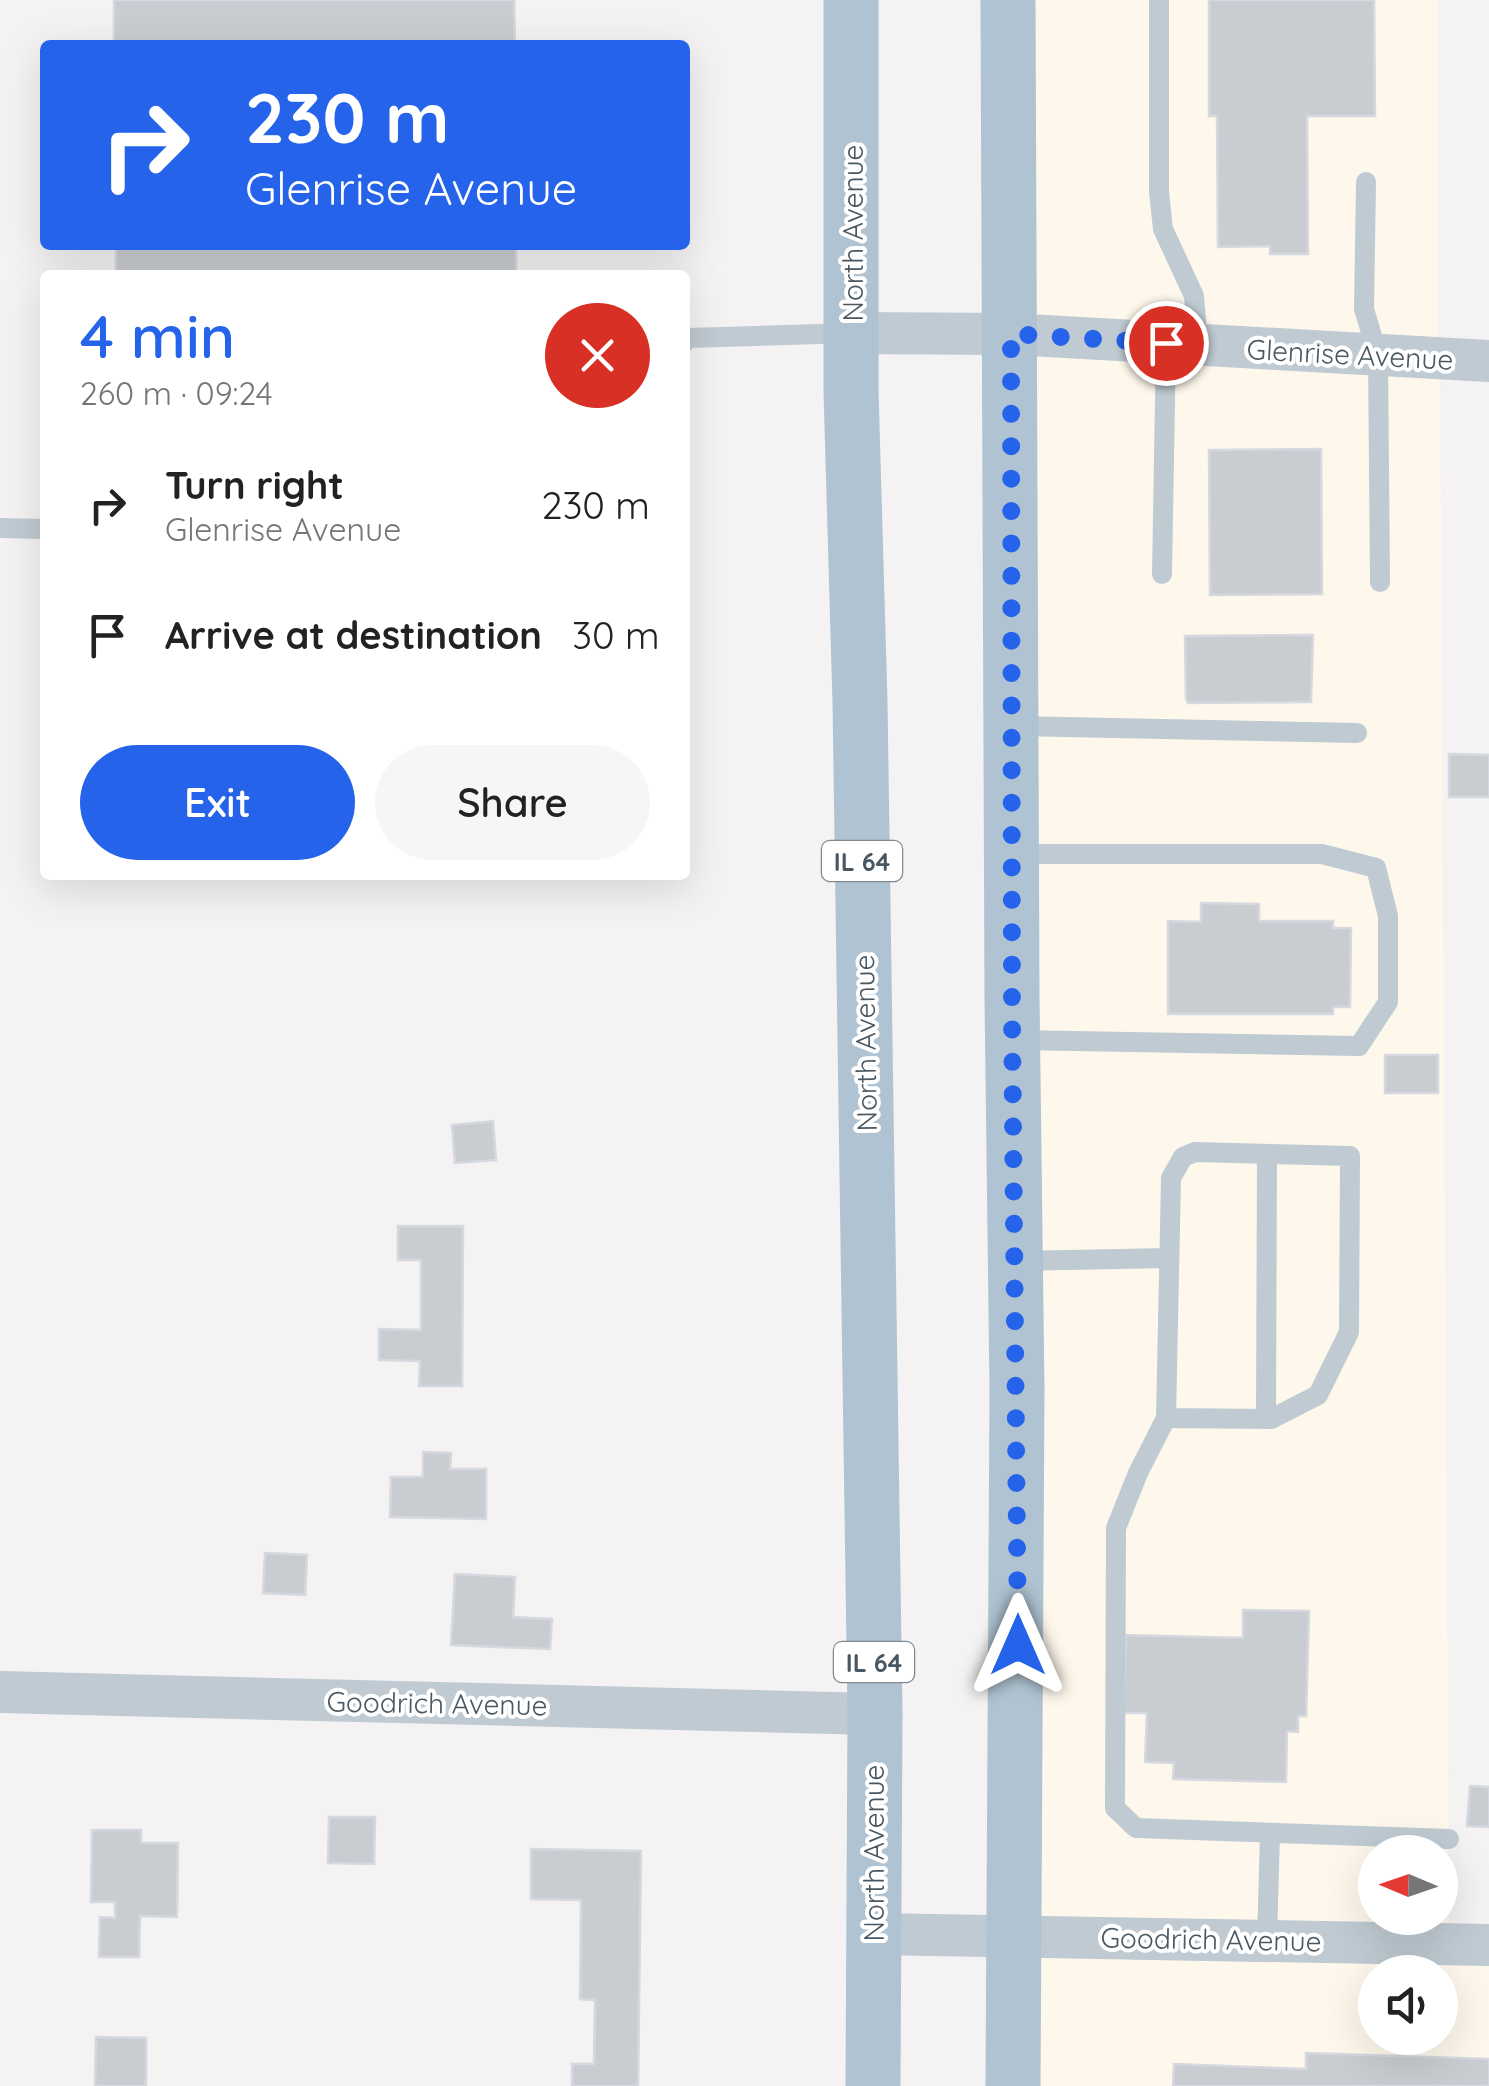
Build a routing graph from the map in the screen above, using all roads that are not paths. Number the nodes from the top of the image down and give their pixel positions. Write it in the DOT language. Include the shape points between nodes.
graph roads {
  1 [pos="851,0"];
  2 [pos="1008,0"];
  3 [pos="1160,0"];
  4 [pos="1366,182"];
  5 [pos="852,334"];
  6 [pos="1011,334"];
  7 [pos="690,338"];
  8 [pos="1182,344"];
  9 [pos="1378,356"];
  10 [pos="1489,361"];
  11 [pos="0,528"];
  12 [pos="40,530"];
  13 [pos="1162,574"];
  14 [pos="1380,582"];
  15 [pos="1011,726"];
  16 [pos="1358,733"];
  17 [pos="1012,854"];
  18 [pos="1012,1040"];
  19 [pos="1268,1154"];
  20 [pos="1169,1258"];
  21 [pos="1016,1261"];
  22 [pos="1166,1418"];
  23 [pos="1266,1418"];
  24 [pos="0,1692"];
  25 [pos="874,1714"];
  26 [pos="1270,1833"];
  27 [pos="1358,1836"];
  28 [pos="872,1934"];
  29 [pos="1015,1935"];
  30 [pos="1267,1940"];
  31 [pos="1489,1945"];
  32 [pos="872,2086"];
  33 [pos="1013,2086"];
  1 -- 5 [label="main road, North Avenue / IL 64"];
  2 -- 6 [label="main road"];
  3 -- 8 [label="lane" via="1158,192 1163,229 1194,296"];
  4 -- 9 [label="lane" via="1364,308"];
  5 -- 6 [label="street, Glenrise Avenue"];
  5 -- 7 [label="lane"];
  5 -- 25 [label="main road, North Avenue / IL 64"];
  6 -- 8 [label="street, Glenrise Avenue"];
  6 -- 15 [label="main road"];
  8 -- 9 [label="street, Glenrise Avenue"];
  8 -- 13 [label="lane"];
  9 -- 10 [label="street, Glenrise Avenue"];
  9 -- 14 [label="lane"];
  11 -- 12 [label="lane"];
  15 -- 16 [label="lane"];
  15 -- 17 [label="main road"];
  17 -- 18 [label="main road"];
  17 -- 18 [label="lane" via="1322,854 1376,868 1388,916 1388,1002 1359,1046"];
  18 -- 21 [label="main road"];
  19 -- 20 [label="lane" via="1183,1157 1171,1178"];
  19 -- 23 [label="lane"];
  19 -- 23 [label="lane" via="1350,1156 1349,1332 1318,1395"];
  20 -- 21 [label="lane"];
  20 -- 22 [label="lane"];
  21 -- 29 [label="main road"];
  22 -- 23 [label="lane"];
  22 -- 26 [label="lane" via="1116,1528 1115,1808 1136,1828"];
  24 -- 25 [label="street, Goodrich Avenue"];
  25 -- 28 [label="main road, North Avenue / IL 64"];
  26 -- 27 [label="lane"];
  26 -- 30 [label="lane"];
  28 -- 29 [label="street, Goodrich Avenue"];
  28 -- 32 [label="main road, North Avenue / IL 64"];
  29 -- 30 [label="street, Goodrich Avenue"];
  29 -- 33 [label="main road"];
  30 -- 31 [label="street, Goodrich Avenue"];
}
